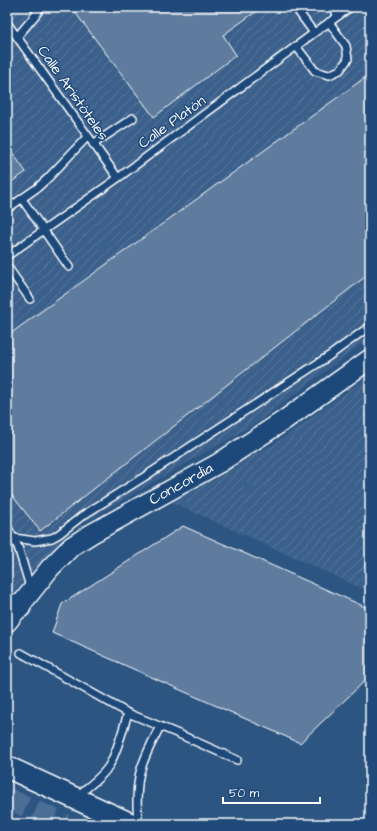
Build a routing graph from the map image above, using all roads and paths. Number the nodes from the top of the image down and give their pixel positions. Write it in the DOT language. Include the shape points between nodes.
graph roads {
  1 [pos="34,7"];
  2 [pos="295,7"];
  3 [pos="332,7"];
  4 [pos="351,7"];
  5 [pos="338,16"];
  6 [pos="329,22"];
  7 [pos="7,23"];
  8 [pos="314,33"];
  9 [pos="17,37"];
  10 [pos="296,46"];
  11 [pos="133,118"];
  12 [pos="88,136"];
  13 [pos="93,144"];
  14 [pos="118,178"];
  15 [pos="22,199"];
  16 [pos="7,209"];
  17 [pos="43,230"];
  18 [pos="7,256"];
  19 [pos="7,266"];
  20 [pos="69,267"];
  21 [pos="30,299"];
  22 [pos="370,326"];
  23 [pos="370,359"];
  24 [pos="7,526"];
  25 [pos="14,538"];
  26 [pos="15,609"];
  27 [pos="22,653"];
  28 [pos="128,713"];
  29 [pos="160,726"];
  30 [pos="237,760"];
  31 [pos="7,767"];
  32 [pos="75,798"];
  33 [pos="131,824"];
  34 [pos="138,824"];
  1 -- 9 [label="lane" via="38,12"];
  2 -- 8 [label="lane"];
  3 -- 5 [label="lane"];
  4 -- 5 [label="lane, Calle Platón"];
  5 -- 6 [label="lane, Calle Platón"];
  6 -- 8 [label="lane, Calle Platón"];
  6 -- 10 [label="lane" via="346,46 348,59 340,70 329,75 315,71"];
  7 -- 9 [label="lane, Calle Aristóteles"];
  8 -- 10 [label="lane, Calle Platón"];
  9 -- 12 [label="lane, Calle Aristóteles"];
  10 -- 14 [label="lane, Calle Platón"];
  11 -- 13 [label="lane"];
  12 -- 13 [label="lane, Calle Aristóteles"];
  12 -- 15 [label="lane" via="48,178"];
  13 -- 14 [label="lane, Calle Aristóteles"];
  14 -- 17 [label="lane, Calle Platón"];
  15 -- 16 [label="lane"];
  15 -- 17 [label="lane"];
  17 -- 18 [label="lane, Calle Platón"];
  17 -- 20 [label="lane"];
  19 -- 21 [label="lane"];
  22 -- 25 [label="lane" via="329,356 55,536 35,541"];
  23 -- 26 [label="street, Concordia" via="225,459 72,546"];
  24 -- 25 [label="lane"];
  25 -- 26 [label="lane" via="20,554"];
  27 -- 28 [label="lane"];
  28 -- 29 [label="lane"];
  28 -- 32 [label="lane" via="110,765"];
  29 -- 30 [label="lane"];
  29 -- 34 [label="lane" via="139,776"];
  31 -- 32 [label="main road"];
  32 -- 33 [label="main road"];
}
